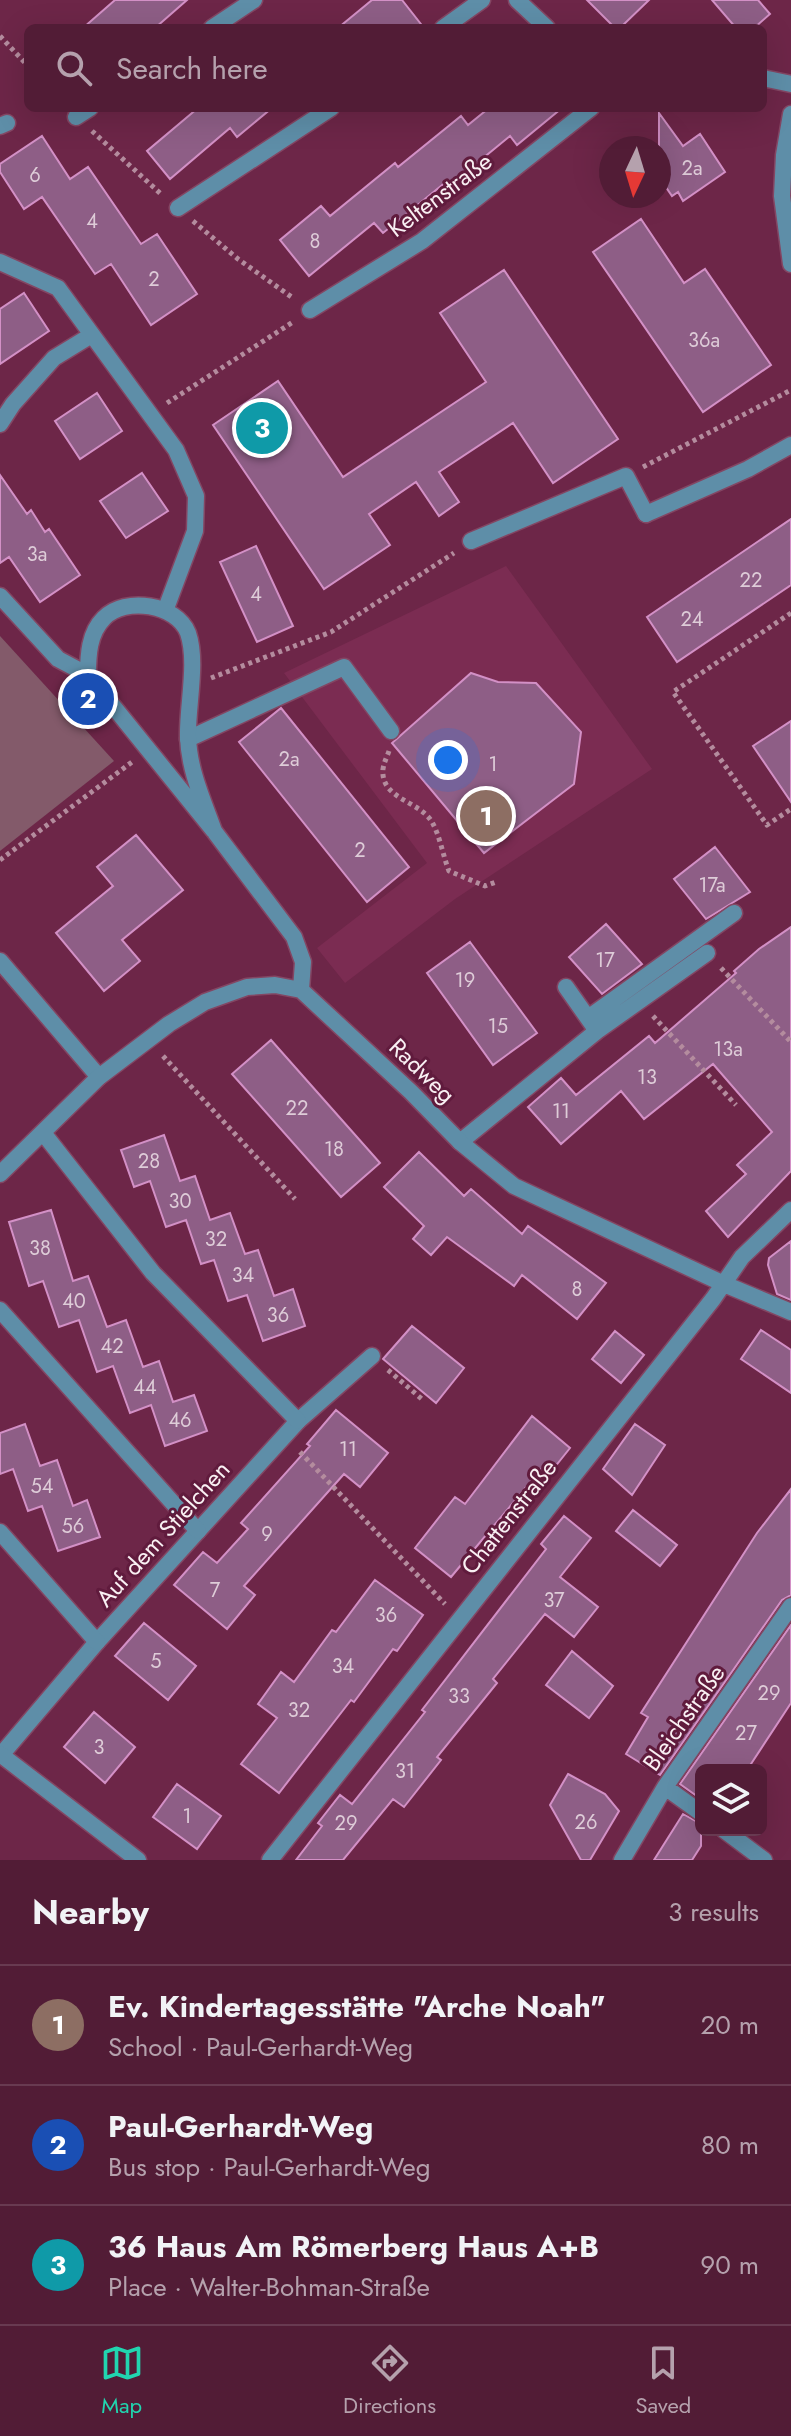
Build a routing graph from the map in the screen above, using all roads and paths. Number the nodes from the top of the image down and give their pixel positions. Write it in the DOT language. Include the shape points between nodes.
graph roads {
  1 [pos="254,0"];
  2 [pos="482,0"];
  3 [pos="517,0"];
  4 [pos="218,24"];
  5 [pos="449,24"];
  6 [pos="543,24"];
  7 [pos="0,36"];
  8 [pos="24,62"];
  9 [pos="767,79"];
  10 [pos="791,84"];
  11 [pos="83,112"];
  12 [pos="325,112"];
  13 [pos="586,112"];
  14 [pos="791,114"];
  15 [pos="178,208"];
  16 [pos="0,262"];
  17 [pos="791,264"];
  18 [pos="310,310"];
  19 [pos="90,336"];
  20 [pos="791,390"];
  21 [pos="150,414"];
  22 [pos="0,424"];
  23 [pos="791,445"];
  24 [pos="626,476"];
  25 [pos="471,541"];
  26 [pos="0,596"];
  27 [pos="165,611"];
  28 [pos="791,613"];
  29 [pos="83,672"];
  30 [pos="191,685"];
  31 [pos="391,731"];
  32 [pos="188,739"];
  33 [pos="149,749"];
  34 [pos="791,809"];
  35 [pos="214,831"];
  36 [pos="0,860"];
  37 [pos="496,882"];
  38 [pos="734,913"];
  39 [pos="707,953"];
  40 [pos="0,961"];
  41 [pos="566,987"];
  42 [pos="301,990"];
  43 [pos="639,1001"];
  44 [pos="593,1024"];
  45 [pos="149,1040"];
  46 [pos="791,1042"];
  47 [pos="99,1077"];
  48 [pos="736,1105"];
  49 [pos="44,1134"];
  50 [pos="460,1142"];
  51 [pos="0,1174"];
  52 [pos="295,1199"];
  53 [pos="791,1210"];
  54 [pos="724,1284"];
  55 [pos="0,1310"];
  56 [pos="791,1312"];
  57 [pos="372,1356"];
  58 [pos="423,1400"];
  59 [pos="298,1421"];
  60 [pos="285,1437"];
  61 [pos="198,1531"];
  62 [pos="0,1532"];
  63 [pos="791,1606"];
  64 [pos="459,1619"];
  65 [pos="97,1642"];
  66 [pos="0,1755"];
  67 [pos="665,1787"];
  68 [pos="695,1809"];
  69 [pos="732,1836"];
  70 [pos="138,1860"];
  71 [pos="270,1860"];
  72 [pos="622,1860"];
  73 [pos="764,1860"];
  1 -- 4 [label="street"];
  2 -- 5 [label="street"];
  3 -- 6 [label="street"];
  7 -- 8 [label="path"];
  9 -- 10 [label="street"];
  11 -- 15 [label="path"];
  12 -- 15 [label="street"];
  13 -- 18 [label="street, Keltenstraße" via="422,241"];
  14 -- 17 [label="street" via="782,196"];
  15 -- 18 [label="path"];
  16 -- 19 [label="street" via="58,288"];
  18 -- 21 [label="path"];
  19 -- 21 [label="street"];
  19 -- 22 [label="street" via="54,358"];
  20 -- 24 [label="path"];
  21 -- 27 [label="street" via="176,450 196,496 195,531"];
  23 -- 24 [label="street" via="646,514"];
  24 -- 25 [label="street"];
  25 -- 30 [label="path" via="331,632"];
  26 -- 29 [label="street" via="58,659"];
  27 -- 29 [label="street" via="133,606 109,613 92,638"];
  27 -- 30 [label="street" via="181,621 188,634"];
  28 -- 34 [label="path" via="673,692 767,825"];
  29 -- 33 [label="street"];
  30 -- 32 [label="street"];
  31 -- 32 [label="street" via="344,667"];
  31 -- 37 [label="path" via="383,764 387,785 432,821 449,871 485,886"];
  32 -- 35 [label="street" via="193,773"];
  33 -- 35 [label="street"];
  33 -- 36 [label="path"];
  35 -- 42 [label="street" via="294,937 303,962"];
  38 -- 44 [label="street"];
  39 -- 43 [label="street"];
  39 -- 46 [label="path"];
  40 -- 47 [label="street"];
  41 -- 44 [label="street"];
  42 -- 45 [label="street" via="247,987 205,1002"];
  42 -- 50 [label="street, Radweg"];
  43 -- 44 [label="street"];
  43 -- 48 [label="path"];
  44 -- 50 [label="street"];
  45 -- 47 [label="street"];
  45 -- 52 [label="path"];
  47 -- 49 [label="street"];
  49 -- 51 [label="street"];
  49 -- 59 [label="street" via="153,1273"];
  50 -- 54 [label="street, Radweg" via="514,1186"];
  53 -- 54 [label="street, Chattenstraße" via="742,1257"];
  54 -- 56 [label="street, Radweg"];
  54 -- 64 [label="street, Chattenstraße"];
  55 -- 61 [label="street"];
  57 -- 58 [label="path"];
  57 -- 59 [label="street, Auf dem Stielchen"];
  59 -- 60 [label="street, Auf dem Stielchen"];
  60 -- 61 [label="street, Auf dem Stielchen"];
  60 -- 64 [label="path"];
  61 -- 65 [label="street, Auf dem Stielchen"];
  62 -- 65 [label="street"];
  63 -- 67 [label="street, Bleichstraße"];
  64 -- 71 [label="street, Chattenstraße"];
  65 -- 66 [label="street, Auf dem Stielchen"];
  66 -- 70 [label="street, Auf dem Stielchen"];
  67 -- 68 [label="street"];
  67 -- 72 [label="street, Bleichstraße"];
  69 -- 73 [label="street"];
}
